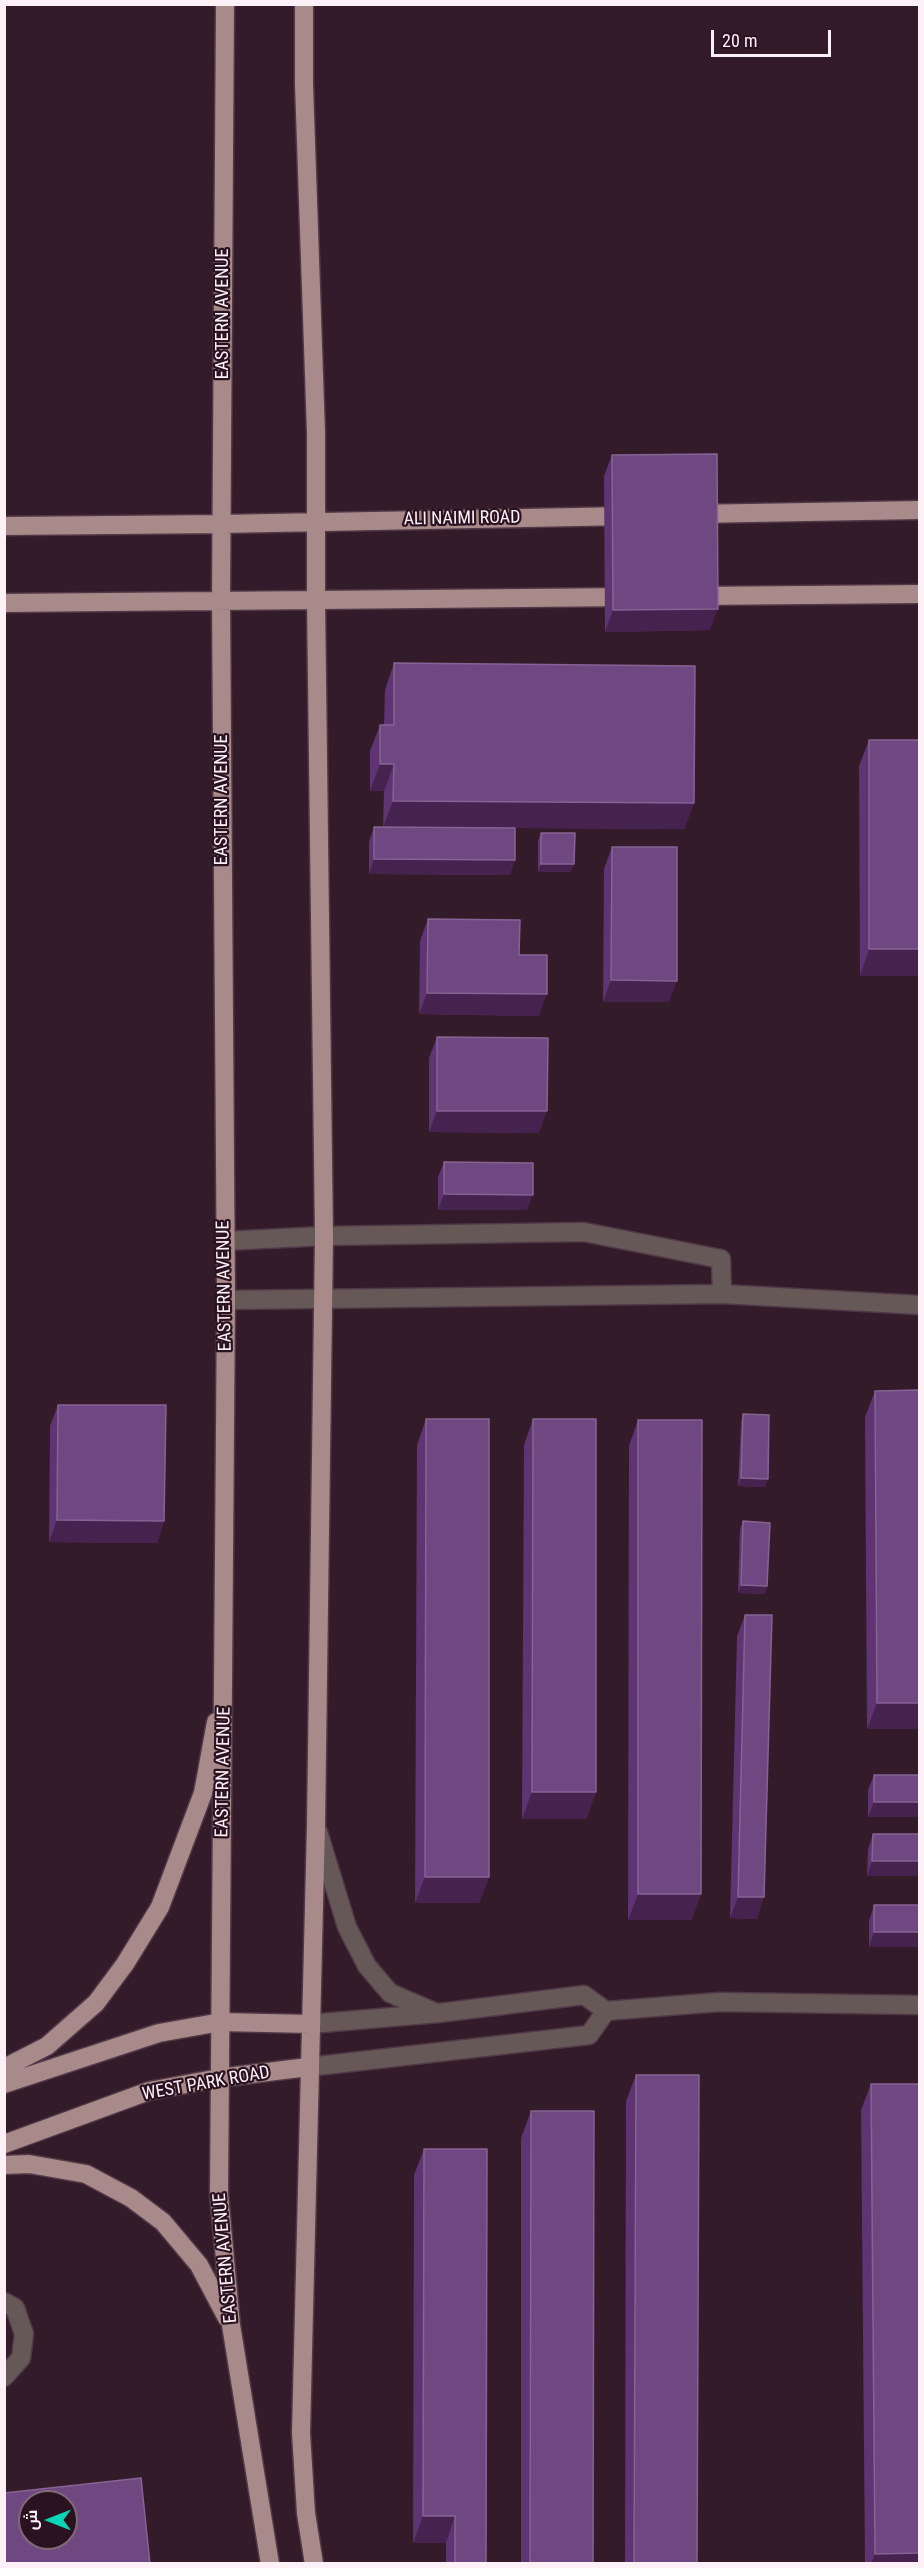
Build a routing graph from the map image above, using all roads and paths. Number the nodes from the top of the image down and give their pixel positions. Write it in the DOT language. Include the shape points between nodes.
graph roads {
  1 [pos="225,4"];
  2 [pos="304,4"];
  3 [pos="920,510"];
  4 [pos="647,515"];
  5 [pos="671,515"];
  6 [pos="315,522"];
  7 [pos="221,524"];
  8 [pos="4,526"];
  9 [pos="920,594"];
  10 [pos="647,597"];
  11 [pos="671,597"];
  12 [pos="221,599"];
  13 [pos="316,600"];
  14 [pos="4,603"];
  15 [pos="324,1236"];
  16 [pos="225,1240"];
  17 [pos="722,1294"];
  18 [pos="226,1300"];
  19 [pos="324,1300"];
  20 [pos="920,1305"];
  21 [pos="225,1673"];
  22 [pos="316,1825"];
  23 [pos="920,2005"];
  24 [pos="606,2011"];
  25 [pos="439,2013"];
  26 [pos="221,2022"];
  27 [pos="310,2024"];
  28 [pos="308,2067"];
  29 [pos="4,2068"];
  30 [pos="219,2078"];
  31 [pos="4,2084"];
  32 [pos="4,2144"];
  33 [pos="4,2165"];
  34 [pos="4,2302"];
  35 [pos="231,2325"];
  36 [pos="4,2377"];
  37 [pos="314,2562"];
  38 [pos="270,2564"];
  1 -- 7 [label="main road, EASTERN AVENUE"];
  2 -- 6 [label="main road"];
  3 -- 5 [label="main road"];
  4 -- 6 [label="main road, ALI NAIMI ROAD"];
  6 -- 7 [label="main road, ALI NAIMI ROAD"];
  6 -- 13 [label="main road"];
  7 -- 8 [label="main road, ALI NAIMI ROAD"];
  7 -- 12 [label="main road, EASTERN AVENUE"];
  9 -- 11 [label="main road"];
  10 -- 13 [label="main road"];
  12 -- 13 [label="main road"];
  12 -- 14 [label="main road"];
  12 -- 16 [label="main road, EASTERN AVENUE"];
  13 -- 15 [label="main road"];
  15 -- 16 [label="lane"];
  15 -- 17 [label="lane" via="584,1232 721,1259"];
  15 -- 19 [label="main road"];
  16 -- 18 [label="main road, EASTERN AVENUE"];
  17 -- 19 [label="lane"];
  17 -- 20 [label="lane"];
  18 -- 19 [label="lane"];
  18 -- 21 [label="main road, EASTERN AVENUE"];
  19 -- 22 [label="main road"];
  21 -- 26 [label="main road, EASTERN AVENUE"];
  21 -- 29 [label="main road" via="203,1793 160,1907 96,2003 47,2046"];
  22 -- 25 [label="lane" via="346,1927 367,1966 390,1994"];
  22 -- 27 [label="main road"];
  23 -- 24 [label="lane" via="719,2002"];
  24 -- 25 [label="lane" via="584,1995"];
  24 -- 28 [label="lane" via="589,2035"];
  25 -- 27 [label="lane"];
  26 -- 27 [label="main road"];
  26 -- 30 [label="main road, EASTERN AVENUE"];
  26 -- 31 [label="main road" via="159,2033"];
  27 -- 28 [label="main road"];
  28 -- 30 [label="main road, WEST PARK ROAD"];
  28 -- 37 [label="main road" via="301,2433"];
  30 -- 32 [label="main road, WEST PARK ROAD" via="148,2091"];
  30 -- 35 [label="main road, EASTERN AVENUE" via="219,2194"];
  33 -- 35 [label="main road" via="29,2163 86,2174 131,2198 163,2222 199,2265"];
  34 -- 36 [label="lane" via="15,2308 24,2334 21,2358"];
  35 -- 38 [label="main road, EASTERN AVENUE"];
}
